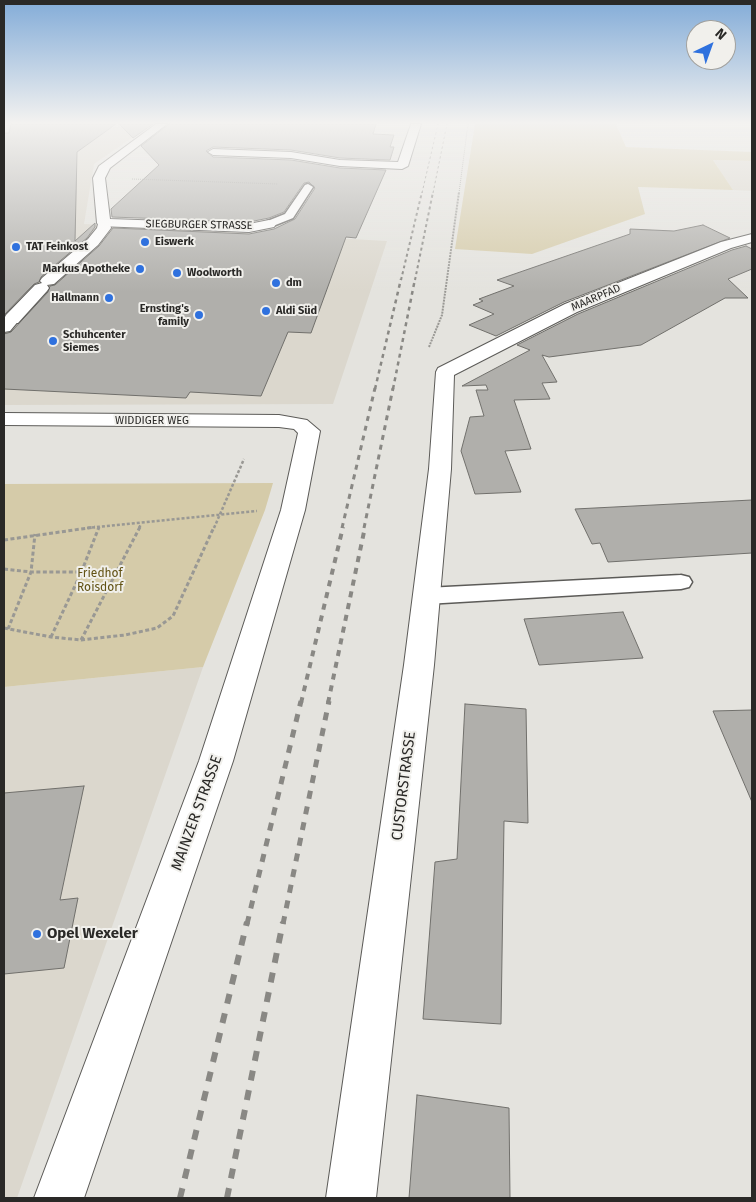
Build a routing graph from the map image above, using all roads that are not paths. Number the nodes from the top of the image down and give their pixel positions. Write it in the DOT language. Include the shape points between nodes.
graph roads {
  1 [pos="99,180"];
  2 [pos="308,187"];
  3 [pos="104,223"];
  4 [pos="269,224"];
  5 [pos="752,238"];
  6 [pos="8,323"];
  7 [pos="445,372"];
  8 [pos="4,419"];
  9 [pos="300,424"];
  10 [pos="681,582"];
  11 [pos="426,596"];
  12 [pos="59,1198"];
  13 [pos="351,1198"];
  1 -- 3 [label="street"];
  2 -- 4 [label="lane, SIEGBURGER STRASSE" via="290,216"];
  3 -- 4 [label="street, SIEGBURGER STRASSE" via="249,228"];
  3 -- 6 [label="street" via="104,228 93,242 44,285"];
  5 -- 7 [label="street, MAARPFAD" via="726,245 571,308"];
  7 -- 11 [label="street, CUSTORSTRASSE" via="440,469"];
  8 -- 9 [label="street, WIDDIGER WEG" via="279,421"];
  9 -- 12 [label="street, MAINZER STRASSE" via="309,431 308,442 292,510 216,761"];
  10 -- 11 [label="lane"];
  11 -- 13 [label="street, CUSTORSTRASSE" via="420,665"];
}
